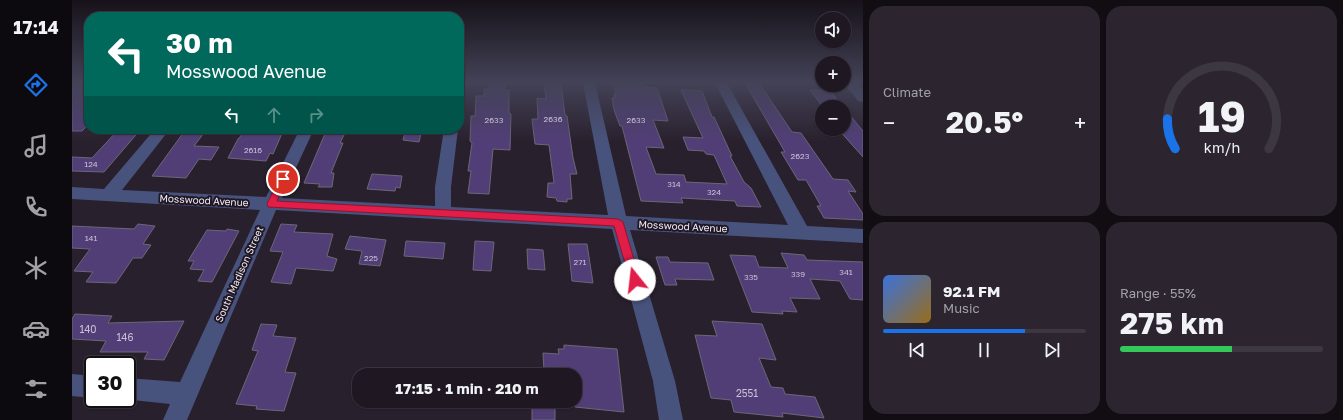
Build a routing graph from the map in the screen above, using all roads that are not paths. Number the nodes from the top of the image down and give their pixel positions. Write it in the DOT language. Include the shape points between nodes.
graph roads {
  1 [pos="593,103"];
  2 [pos="732,103"];
  3 [pos="158,134"];
  4 [pos="305,134"];
  5 [pos="451,134"];
  6 [pos="72,193"];
  7 [pos="108,195"];
  8 [pos="271,204"];
  9 [pos="443,213"];
  10 [pos="618,222"];
  11 [pos="801,232"];
  12 [pos="863,236"];
  13 [pos="72,385"];
  14 [pos="84,386"];
  15 [pos="136,391"];
  16 [pos="186,394"];
  17 [pos="175,420"];
  18 [pos="671,420"];
  1 -- 10 [label="street"];
  2 -- 11 [label="street"];
  3 -- 7 [label="street"];
  4 -- 8 [label="street, South Madison Street"];
  5 -- 9 [label="street" via="443,187"];
  6 -- 7 [label="street, Mosswood Avenue"];
  7 -- 8 [label="street, Mosswood Avenue"];
  8 -- 9 [label="street, Mosswood Avenue"];
  8 -- 16 [label="street, South Madison Street"];
  9 -- 10 [label="street, Mosswood Avenue"];
  10 -- 11 [label="street, Mosswood Avenue"];
  10 -- 18 [label="street" via="664,380"];
  11 -- 12 [label="street, Mosswood Avenue"];
  13 -- 14 [label="street"];
  15 -- 16 [label="street"];
  16 -- 17 [label="street, South Madison Street"];
}
